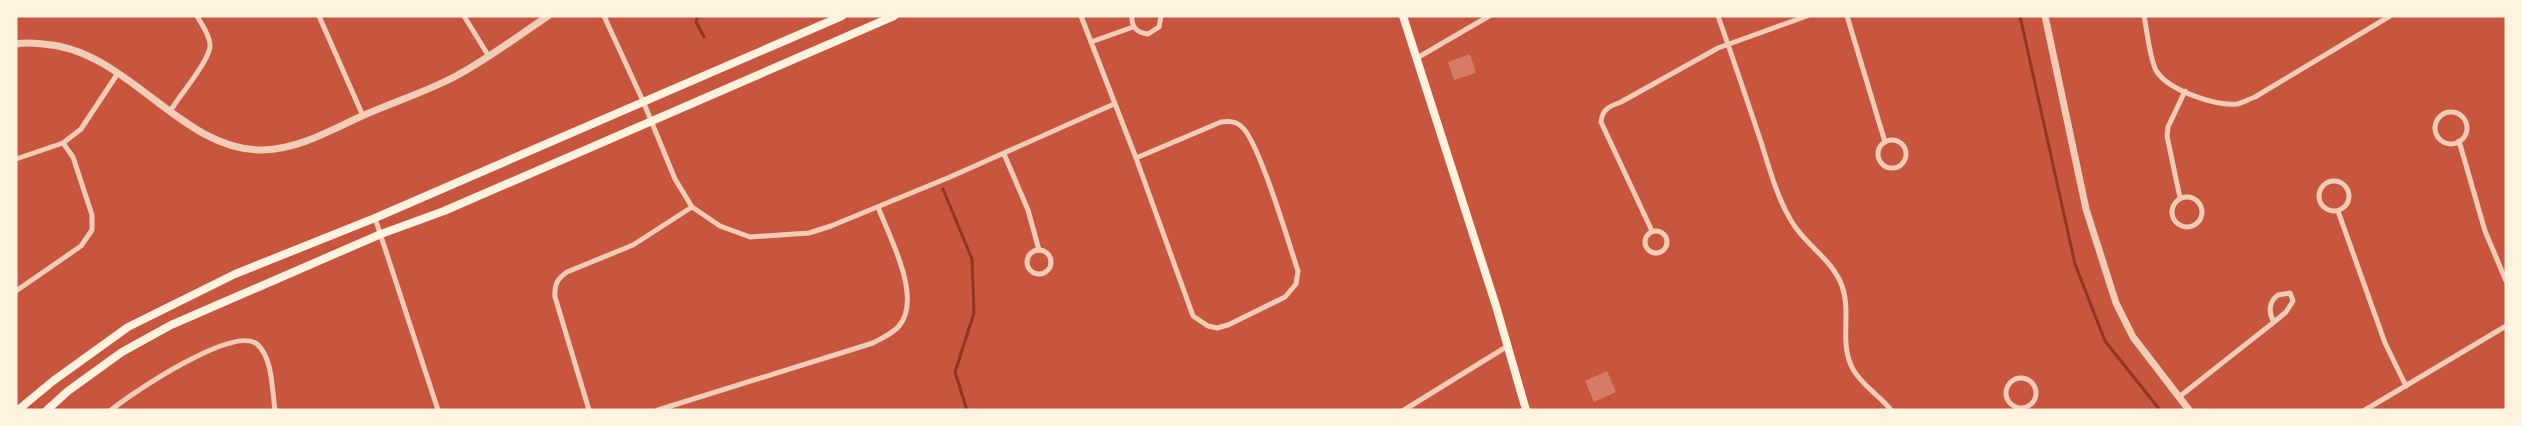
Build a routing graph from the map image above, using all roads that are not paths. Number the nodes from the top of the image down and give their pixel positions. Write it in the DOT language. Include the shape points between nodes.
graph roads {
  1 [pos="197,16"];
  2 [pos="319,16"];
  3 [pos="464,16"];
  4 [pos="548,16"];
  5 [pos="604,16"];
  6 [pos="842,16"];
  7 [pos="894,16"];
  8 [pos="1081,16"];
  9 [pos="1132,16"];
  10 [pos="1161,16"];
  11 [pos="1403,16"];
  12 [pos="1489,16"];
  13 [pos="1718,16"];
  14 [pos="1807,16"];
  15 [pos="1846,16"];
  16 [pos="2045,16"];
  17 [pos="2144,16"];
  18 [pos="2390,16"];
  19 [pos="1133,26"];
  20 [pos="1091,42"];
  21 [pos="16,44"];
  22 [pos="1728,44"];
  23 [pos="488,55"];
  24 [pos="1417,58"];
  25 [pos="118,73"];
  26 [pos="2184,91"];
  27 [pos="643,101"];
  28 [pos="1114,104"];
  29 [pos="170,110"];
  30 [pos="363,116"];
  31 [pos="650,120"];
  32 [pos="1885,142"];
  33 [pos="2459,142"];
  34 [pos="63,143"];
  35 [pos="1004,154"];
  36 [pos="1136,158"];
  37 [pos="16,159"];
  38 [pos="2180,198"];
  39 [pos="692,207"];
  40 [pos="878,207"];
  41 [pos="2338,211"];
  42 [pos="375,218"];
  43 [pos="1652,231"];
  44 [pos="381,234"];
  45 [pos="1039,250"];
  46 [pos="2506,281"];
  47 [pos="16,291"];
  48 [pos="2274,322"];
  49 [pos="2506,326"];
  50 [pos="1506,347"];
  51 [pos="2406,386"];
  52 [pos="2179,396"];
  53 [pos="2028,408"];
  54 [pos="18,410"];
  55 [pos="47,410"];
  56 [pos="111,410"];
  57 [pos="275,410"];
  58 [pos="438,410"];
  59 [pos="589,410"];
  60 [pos="658,410"];
  61 [pos="1404,410"];
  62 [pos="1526,410"];
  63 [pos="1891,410"];
  64 [pos="2189,410"];
  65 [pos="2365,410"];
  1 -- 29 [label="street" via="211,46"];
  2 -- 30 [label="street"];
  3 -- 23 [label="street"];
  4 -- 23 [label="street"];
  5 -- 27 [label="street"];
  6 -- 27 [label="main road"];
  7 -- 31 [label="main road"];
  8 -- 20 [label="street"];
  9 -- 19 [label="street"];
  10 -- 19 [label="street" via="1158,27 1148,34"];
  11 -- 24 [label="main road"];
  12 -- 24 [label="street"];
  13 -- 22 [label="street"];
  14 -- 22 [label="street"];
  15 -- 32 [label="street"];
  16 -- 52 [label="street" via="2086,209 2116,303 2133,337"];
  17 -- 26 [label="street" via="2156,71 2164,80"];
  18 -- 26 [label="street" via="2239,104 2222,104"];
  19 -- 20 [label="street"];
  20 -- 28 [label="street"];
  21 -- 25 [label="street" via="53,44 85,53"];
  22 -- 43 [label="street" via="1607,107 1602,115 1601,122"];
  22 -- 63 [label="street" via="1788,216 1798,232 1833,269 1842,286 1846,304 1845,339 1851,364 1868,388"];
  23 -- 30 [label="street" via="456,76"];
  24 -- 50 [label="main road" via="1496,306"];
  25 -- 29 [label="street"];
  25 -- 34 [label="street" via="81,129"];
  26 -- 38 [label="street" via="2167,136"];
  27 -- 31 [label="street"];
  27 -- 42 [label="main road"];
  28 -- 35 [label="street"];
  28 -- 36 [label="street"];
  29 -- 30 [label="street" via="192,128 218,140 263,150 319,137"];
  31 -- 39 [label="street" via="674,179"];
  31 -- 44 [label="main road" via="444,211"];
  32 -- 32 [label="street" via="1879,151 1881,163 1891,168 1900,166 1906,159 1904,147 1894,140"];
  33 -- 33 [label="street" via="2466,130 2463,118 2452,112 2444,114 2436,123 2436,135 2445,143"];
  33 -- 46 [label="street" via="2485,231"];
  34 -- 37 [label="street"];
  34 -- 47 [label="street" via="73,157 92,215 92,230 82,246"];
  35 -- 40 [label="street"];
  35 -- 45 [label="street" via="1028,210"];
  36 -- 36 [label="street" via="1188,304 1202,324 1217,328 1228,325 1277,303 1291,292 1298,271 1254,146 1241,126 1232,121 1221,122"];
  38 -- 38 [label="street" via="2172,208 2174,220 2182,226 2193,226 2202,214 2201,206 2193,198"];
  39 -- 40 [label="street" via="720,226 750,237 809,233"];
  39 -- 59 [label="street" via="633,245 558,278 554,287 555,297"];
  40 -- 60 [label="street" via="902,268 908,293 906,313 899,326 873,343"];
  41 -- 41 [label="street" via="2346,205 2348,191 2340,182 2330,182 2322,188 2319,198 2326,209"];
  41 -- 51 [label="street" via="2385,343"];
  42 -- 44 [label="street"];
  42 -- 54 [label="main road" via="235,274 128,327 60,375"];
  43 -- 43 [label="street" via="1646,235 1644,245 1650,252 1660,252 1665,248 1667,238 1661,231"];
  44 -- 55 [label="main road" via="172,325 122,352"];
  44 -- 58 [label="street"];
  45 -- 45 [label="street" via="1030,254 1027,262 1033,272 1040,274 1047,272 1051,262 1047,253"];
  48 -- 48 [label="street" via="2291,305 2293,298 2290,293 2278,294 2272,300 2270,312"];
  48 -- 52 [label="street"];
  49 -- 51 [label="street"];
  50 -- 61 [label="street"];
  50 -- 62 [label="main road"];
  51 -- 65 [label="street"];
  52 -- 64 [label="street"];
  53 -- 53 [label="street" via="2035,394 2032,383 2025,379 2012,381 2006,391 2007,399 2012,405"];
  56 -- 57 [label="street" via="133,392 171,370 233,342 247,340 258,345 263,353"];
}
